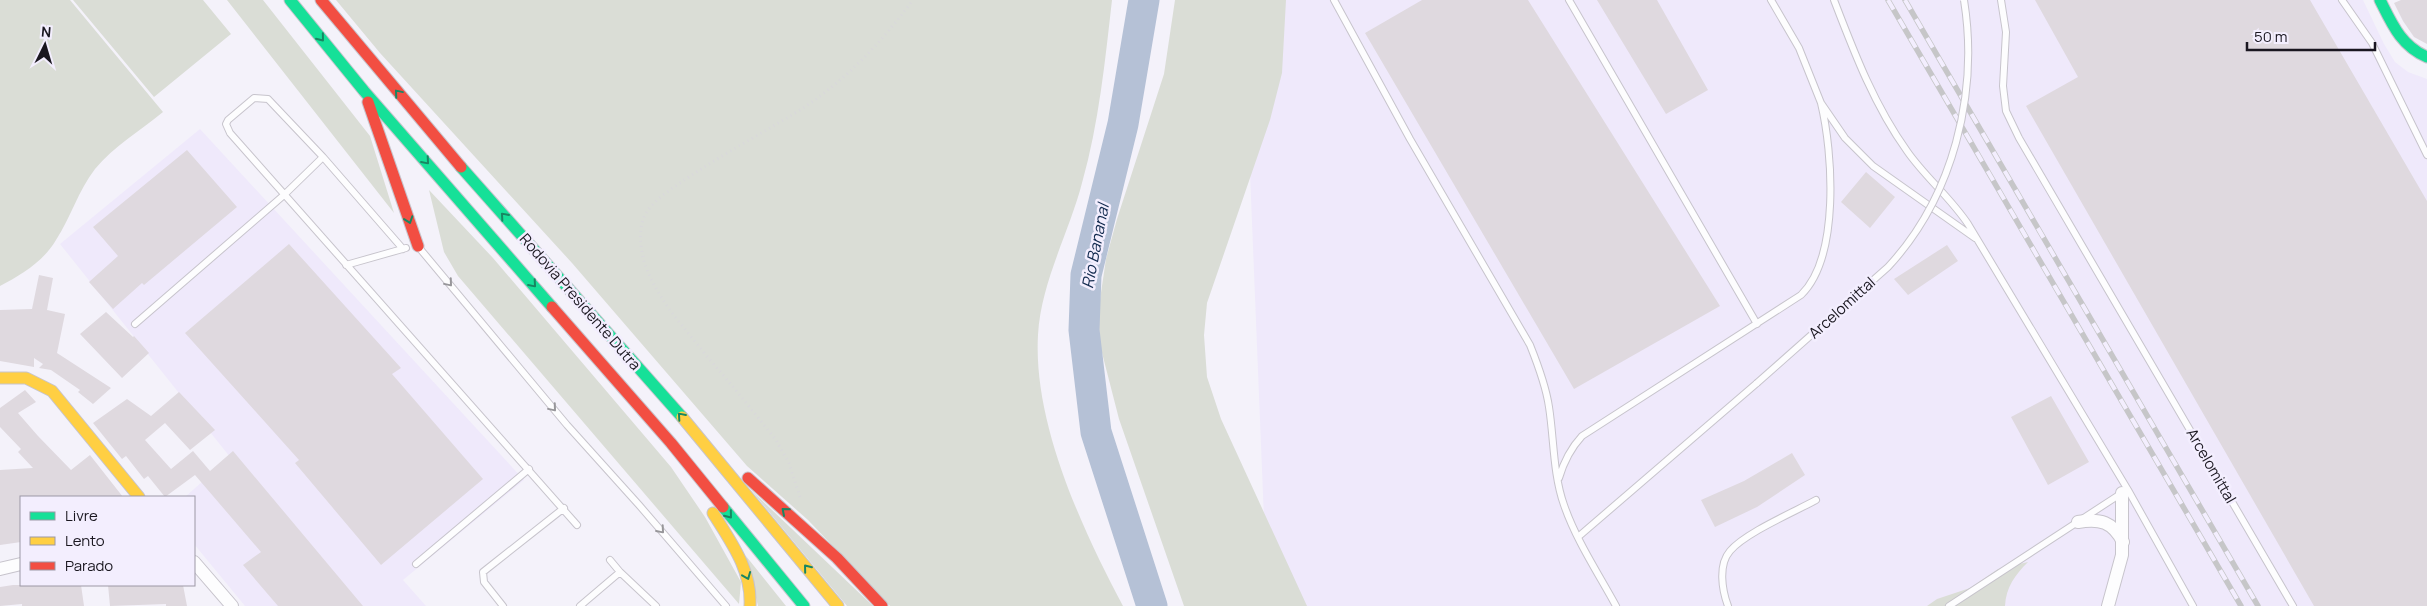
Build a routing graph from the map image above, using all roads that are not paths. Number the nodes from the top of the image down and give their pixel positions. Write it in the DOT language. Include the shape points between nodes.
graph roads {
  1 [pos="290,0"];
  2 [pos="321,0"];
  3 [pos="1334,0"];
  4 [pos="1570,0"];
  5 [pos="1771,0"];
  6 [pos="1834,0"];
  7 [pos="1964,0"];
  8 [pos="2001,0"];
  9 [pos="2342,0"];
  10 [pos="2380,0"];
  11 [pos="2427,57"];
  12 [pos="364,91"];
  13 [pos="1821,103"];
  14 [pos="2427,155"];
  15 [pos="323,157"];
  16 [pos="284,195"];
  17 [pos="1978,240"];
  18 [pos="418,246"];
  19 [pos="403,249"];
  20 [pos="346,265"];
  21 [pos="134,324"];
  22 [pos="1756,324"];
  23 [pos="0,378"];
  24 [pos="703,440"];
  25 [pos="670,443"];
  26 [pos="529,469"];
  27 [pos="1558,482"];
  28 [pos="2125,492"];
  29 [pos="138,496"];
  30 [pos="1816,500"];
  31 [pos="564,508"];
  32 [pos="2078,522"];
  33 [pos="577,525"];
  34 [pos="1578,537"];
  35 [pos="2123,542"];
  36 [pos="610,560"];
  37 [pos="195,563"];
  38 [pos="20,564"];
  39 [pos="416,564"];
  40 [pos="0,569"];
  41 [pos="620,572"];
  42 [pos="1616,605"];
  43 [pos="232,606"];
  44 [pos="504,606"];
  45 [pos="580,606"];
  46 [pos="656,606"];
  47 [pos="726,606"];
  48 [pos="750,606"];
  49 [pos="804,606"];
  50 [pos="838,606"];
  51 [pos="882,606"];
  52 [pos="1728,606"];
  53 [pos="1949,606"];
  54 [pos="2108,606"];
  55 [pos="2193,606"];
  56 [pos="2293,606"];
  1 -- 12 [label="main road, Rodovia Presidente Dutra, one-way"];
  24 -- 2 [label="main road, Rodovia Presidente Dutra, one-way" via="441,145"];
  3 -- 27 [label="lane" via="1410,139 1530,345 1549,405"];
  4 -- 22 [label="lane"];
  5 -- 13 [label="lane" via="1799,48"];
  6 -- 17 [label="lane" via="1857,60 1907,152 1955,204"];
  7 -- 34 [label="lane, Arcelomittal, bridge" via="1968,56 1959,130 1950,164 1921,225 1905,249 1757,383"];
  8 -- 56 [label="lane, Arcelomittal" via="2006,32 2003,86 2006,111 2019,138"];
  9 -- 14 [label="lane" via="2372,43"];
  10 -- 11 [label="main road" via="2403,43"];
  12 -- 18 [label="main road, one-way"];
  12 -- 25 [label="main road, Rodovia Presidente Dutra, one-way"];
  13 -- 17 [label="lane" via="1845,138 1873,166"];
  13 -- 22 [label="lane" via="1831,163 1829,207 1818,269 1810,286 1801,295"];
  15 -- 16 [label="lane"];
  15 -- 16 [label="lane" via="268,99 254,98 230,118 227,130"];
  15 -- 19 [label="lane"];
  16 -- 20 [label="lane"];
  16 -- 21 [label="lane"];
  17 -- 28 [label="lane"];
  18 -- 19 [label="lane"];
  18 -- 47 [label="lane, one-way" via="567,425"];
  19 -- 20 [label="lane"];
  20 -- 26 [label="lane"];
  22 -- 27 [label="lane" via="1582,436 1563,464"];
  23 -- 29 [label="main road" via="26,378 52,391"];
  50 -- 24 [label="main road, Rodovia Presidente Dutra, one-way"];
  51 -- 24 [label="main road, one-way" via="813,535"];
  25 -- 48 [label="main road, one-way" via="747,574 751,587"];
  25 -- 49 [label="main road, Rodovia Presidente Dutra, one-way"];
  26 -- 31 [label="lane"];
  26 -- 39 [label="lane"];
  27 -- 34 [label="lane"];
  28 -- 32 [label="lane"];
  28 -- 35 [label="street"];
  28 -- 55 [label="lane"];
  30 -- 52 [label="lane" via="1729,551 1722,571"];
  31 -- 33 [label="lane"];
  31 -- 44 [label="lane" via="483,572 484,582"];
  32 -- 35 [label="street" via="2107,522"];
  32 -- 53 [label="lane"];
  34 -- 42 [label="lane"];
  35 -- 54 [label="street"];
  36 -- 41 [label="lane"];
  37 -- 43 [label="street"];
  38 -- 40 [label="street"];
  41 -- 45 [label="lane"];
  41 -- 46 [label="lane"];
}
